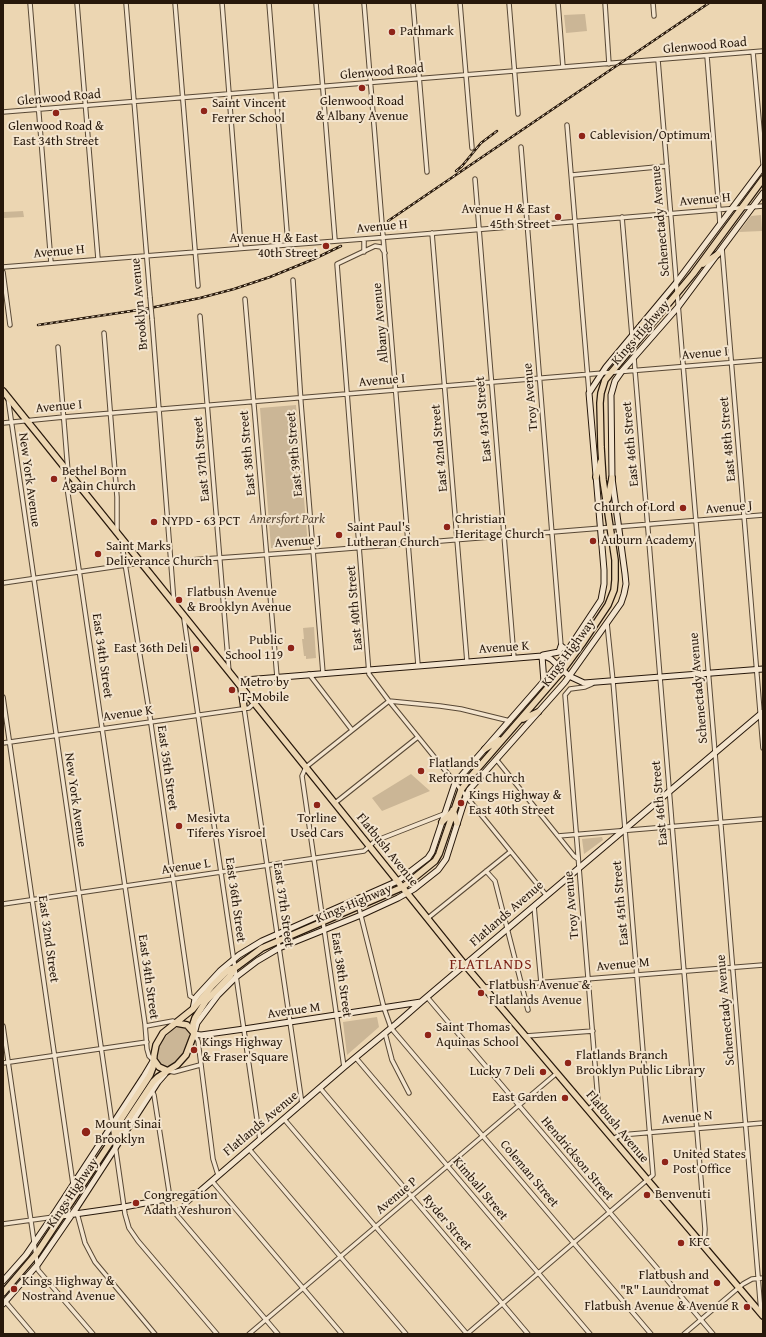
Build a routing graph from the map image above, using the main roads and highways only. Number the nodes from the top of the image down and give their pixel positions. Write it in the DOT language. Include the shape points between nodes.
graph roads {
  1 [pos="763,179"];
  2 [pos="718,254"];
  3 [pos="697,268"];
  4 [pos="658,318"];
  5 [pos="642,324"];
  6 [pos="3,391"];
  7 [pos="602,457"];
  8 [pos="596,477"];
  9 [pos="612,478"];
  10 [pos="607,503"];
  11 [pos="240,686"];
  12 [pos="244,708"];
  13 [pos="538,712"];
  14 [pos="520,720"];
  15 [pos="505,737"];
  16 [pos="485,749"];
  17 [pos="453,810"];
  18 [pos="442,822"];
  19 [pos="457,822"];
  20 [pos="402,887"];
  21 [pos="235,968"];
  22 [pos="176,1023"];
  23 [pos="194,1034"];
  24 [pos="153,1060"];
  25 [pos="168,1071"];
  26 [pos="114,1137"];
  27 [pos="3,1293"];
  28 [pos="762,1315"];
  1 -- 3 [label="main road, Kings Highway"];
  2 -- 3 [label="main road"];
  3 -- 4 [label="main road, Kings Highway"];
  4 -- 5 [label="main road"];
  4 -- 7 [label="main road, Kings Highway" via="606,380 600,403"];
  6 -- 11 [label="main road, Flatbush Avenue"];
  7 -- 8 [label="main road"];
  7 -- 10 [label="main road, Kings Highway"];
  9 -- 10 [label="main road"];
  10 -- 14 [label="main road, Kings Highway" via="616,570 612,597 564,670"];
  11 -- 12 [label="main road"];
  11 -- 20 [label="main road, Flatbush Avenue"];
  13 -- 14 [label="main road"];
  14 -- 15 [label="main road, Kings Highway"];
  15 -- 16 [label="main road"];
  15 -- 17 [label="main road, Kings Highway" via="461,790"];
  17 -- 18 [label="main road"];
  17 -- 19 [label="main road"];
  17 -- 20 [label="main road, Kings Highway" via="435,861"];
  20 -- 21 [label="main road, Kings Highway" via="262,948"];
  20 -- 28 [label="main road, Flatbush Avenue"];
  21 -- 22 [label="main road, Kings Highway" via="230,969 218,980 193,1009"];
  21 -- 23 [label="main road, Kings Highway" via="199,1012 194,1021"];
  22 -- 23 [label="main road" via="188,1025"];
  22 -- 24 [label="main road, Kings Highway" via="158,1040"];
  23 -- 25 [label="main road, Kings Highway" via="186,1055"];
  24 -- 25 [label="main road" via="159,1067"];
  24 -- 26 [label="main road, Kings Highway" via="153,1067 147,1080 117,1127"];
  25 -- 26 [label="main road, Kings Highway" via="153,1082 118,1135"];
  26 -- 27 [label="main road, Kings Highway" via="36,1253"];
}
